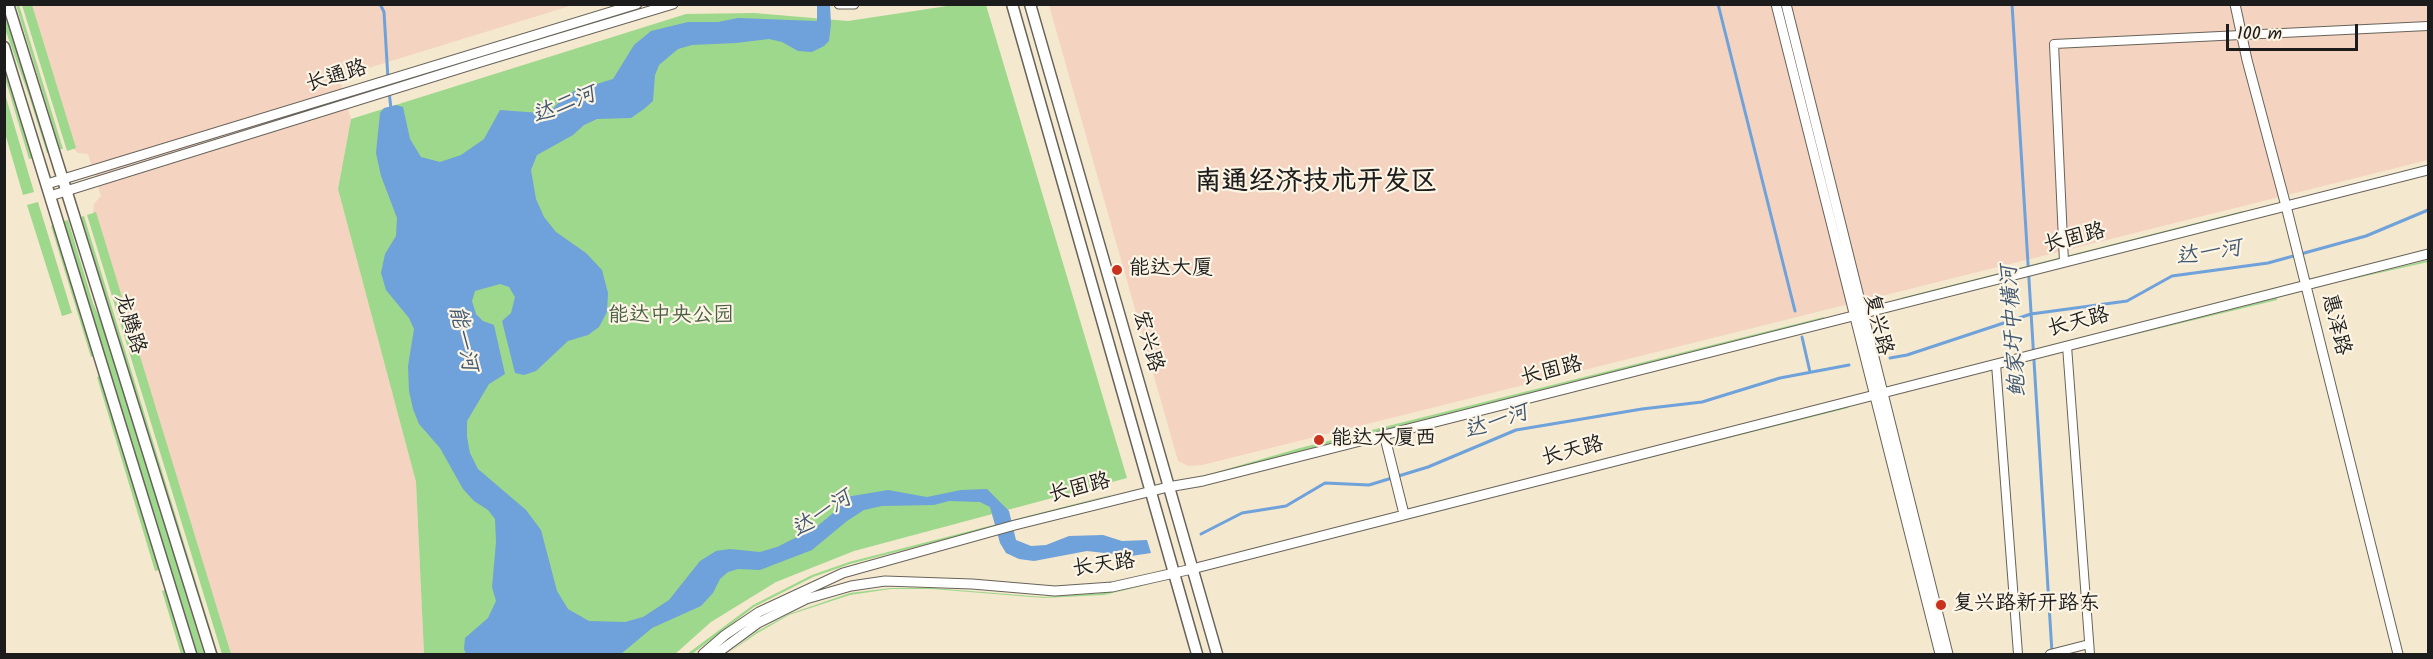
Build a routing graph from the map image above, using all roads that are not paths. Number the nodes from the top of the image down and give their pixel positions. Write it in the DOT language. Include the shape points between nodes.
graph roads {
  1 [pos="8,4"];
  2 [pos="637,4"];
  3 [pos="674,4"];
  4 [pos="839,4"];
  5 [pos="854,4"];
  6 [pos="1012,4"];
  7 [pos="1030,4"];
  8 [pos="1776,4"];
  9 [pos="1786,4"];
  10 [pos="2235,4"];
  11 [pos="2428,26"];
  12 [pos="2242,36"];
  13 [pos="4,47"];
  14 [pos="2428,170"];
  15 [pos="47,184"];
  16 [pos="64,185"];
  17 [pos="50,196"];
  18 [pos="2286,206"];
  19 [pos="2428,254"];
  20 [pos="2064,261"];
  21 [pos="2306,285"];
  22 [pos="1859,313"];
  23 [pos="2067,346"];
  24 [pos="1996,364"];
  25 [pos="1879,394"];
  26 [pos="1384,434"];
  27 [pos="1168,487"];
  28 [pos="1152,491"];
  29 [pos="1404,514"];
  30 [pos="1192,569"];
  31 [pos="1173,574"];
  32 [pos="2089,644"];
  33 [pos="191,654"];
  34 [pos="211,654"];
  35 [pos="703,654"];
  36 [pos="716,654"];
  37 [pos="1197,654"];
  38 [pos="1217,654"];
  39 [pos="1940,654"];
  40 [pos="1948,654"];
  41 [pos="2018,654"];
  42 [pos="2050,654"];
  43 [pos="2090,654"];
  44 [pos="2398,654"];
  1 -- 16 [label="main road, 龙腾路"];
  2 -- 16 [label="street, 长通路"];
  3 -- 16 [label="street, 长通路"];
  4 -- 5 [label="street"];
  6 -- 28 [label="main road, 宏兴路"];
  7 -- 27 [label="main road, 宏兴路"];
  8 -- 22 [label="street, 复兴路"];
  9 -- 22 [label="street, 复兴路"];
  10 -- 12 [label="street, 惠泽路"];
  11 -- 12 [label="street"];
  12 -- 18 [label="street, 惠泽路"];
  12 -- 20 [label="street" via="2054,44"];
  13 -- 15 [label="main road, 龙腾路"];
  14 -- 18 [label="street, 长固路"];
  15 -- 16 [label="street, 长通路"];
  15 -- 17 [label="main road, 龙腾路"];
  16 -- 17 [label="street, 长通路"];
  16 -- 34 [label="main road, 龙腾路"];
  17 -- 33 [label="main road, 龙腾路"];
  18 -- 20 [label="street, 长固路"];
  18 -- 21 [label="street, 惠泽路"];
  19 -- 21 [label="street, 长天路"];
  20 -- 22 [label="street, 长固路"];
  21 -- 23 [label="street, 长天路"];
  21 -- 44 [label="street, 惠泽路"];
  22 -- 25 [label="street, 复兴路"];
  22 -- 26 [label="street, 长固路"];
  23 -- 24 [label="street, 长天路"];
  23 -- 32 [label="street"];
  24 -- 25 [label="street, 长天路"];
  24 -- 41 [label="street"];
  25 -- 29 [label="street, 长天路"];
  25 -- 39 [label="street, 复兴路"];
  25 -- 40 [label="street, 复兴路"];
  26 -- 27 [label="street, 长固路"];
  26 -- 29 [label="street"];
  27 -- 28 [label="street, 长固路"];
  27 -- 30 [label="main road, 宏兴路"];
  28 -- 31 [label="main road, 宏兴路"];
  28 -- 35 [label="street, 长固路" via="843,573 759,612"];
  29 -- 30 [label="street, 长天路"];
  30 -- 31 [label="street, 长天路"];
  30 -- 38 [label="main road, 宏兴路"];
  31 -- 36 [label="street, 长天路" via="1112,587 1055,591 934,582 851,586 806,600 758,623"];
  31 -- 37 [label="main road, 宏兴路"];
  32 -- 42 [label="street"];
  32 -- 43 [label="street"];
}
